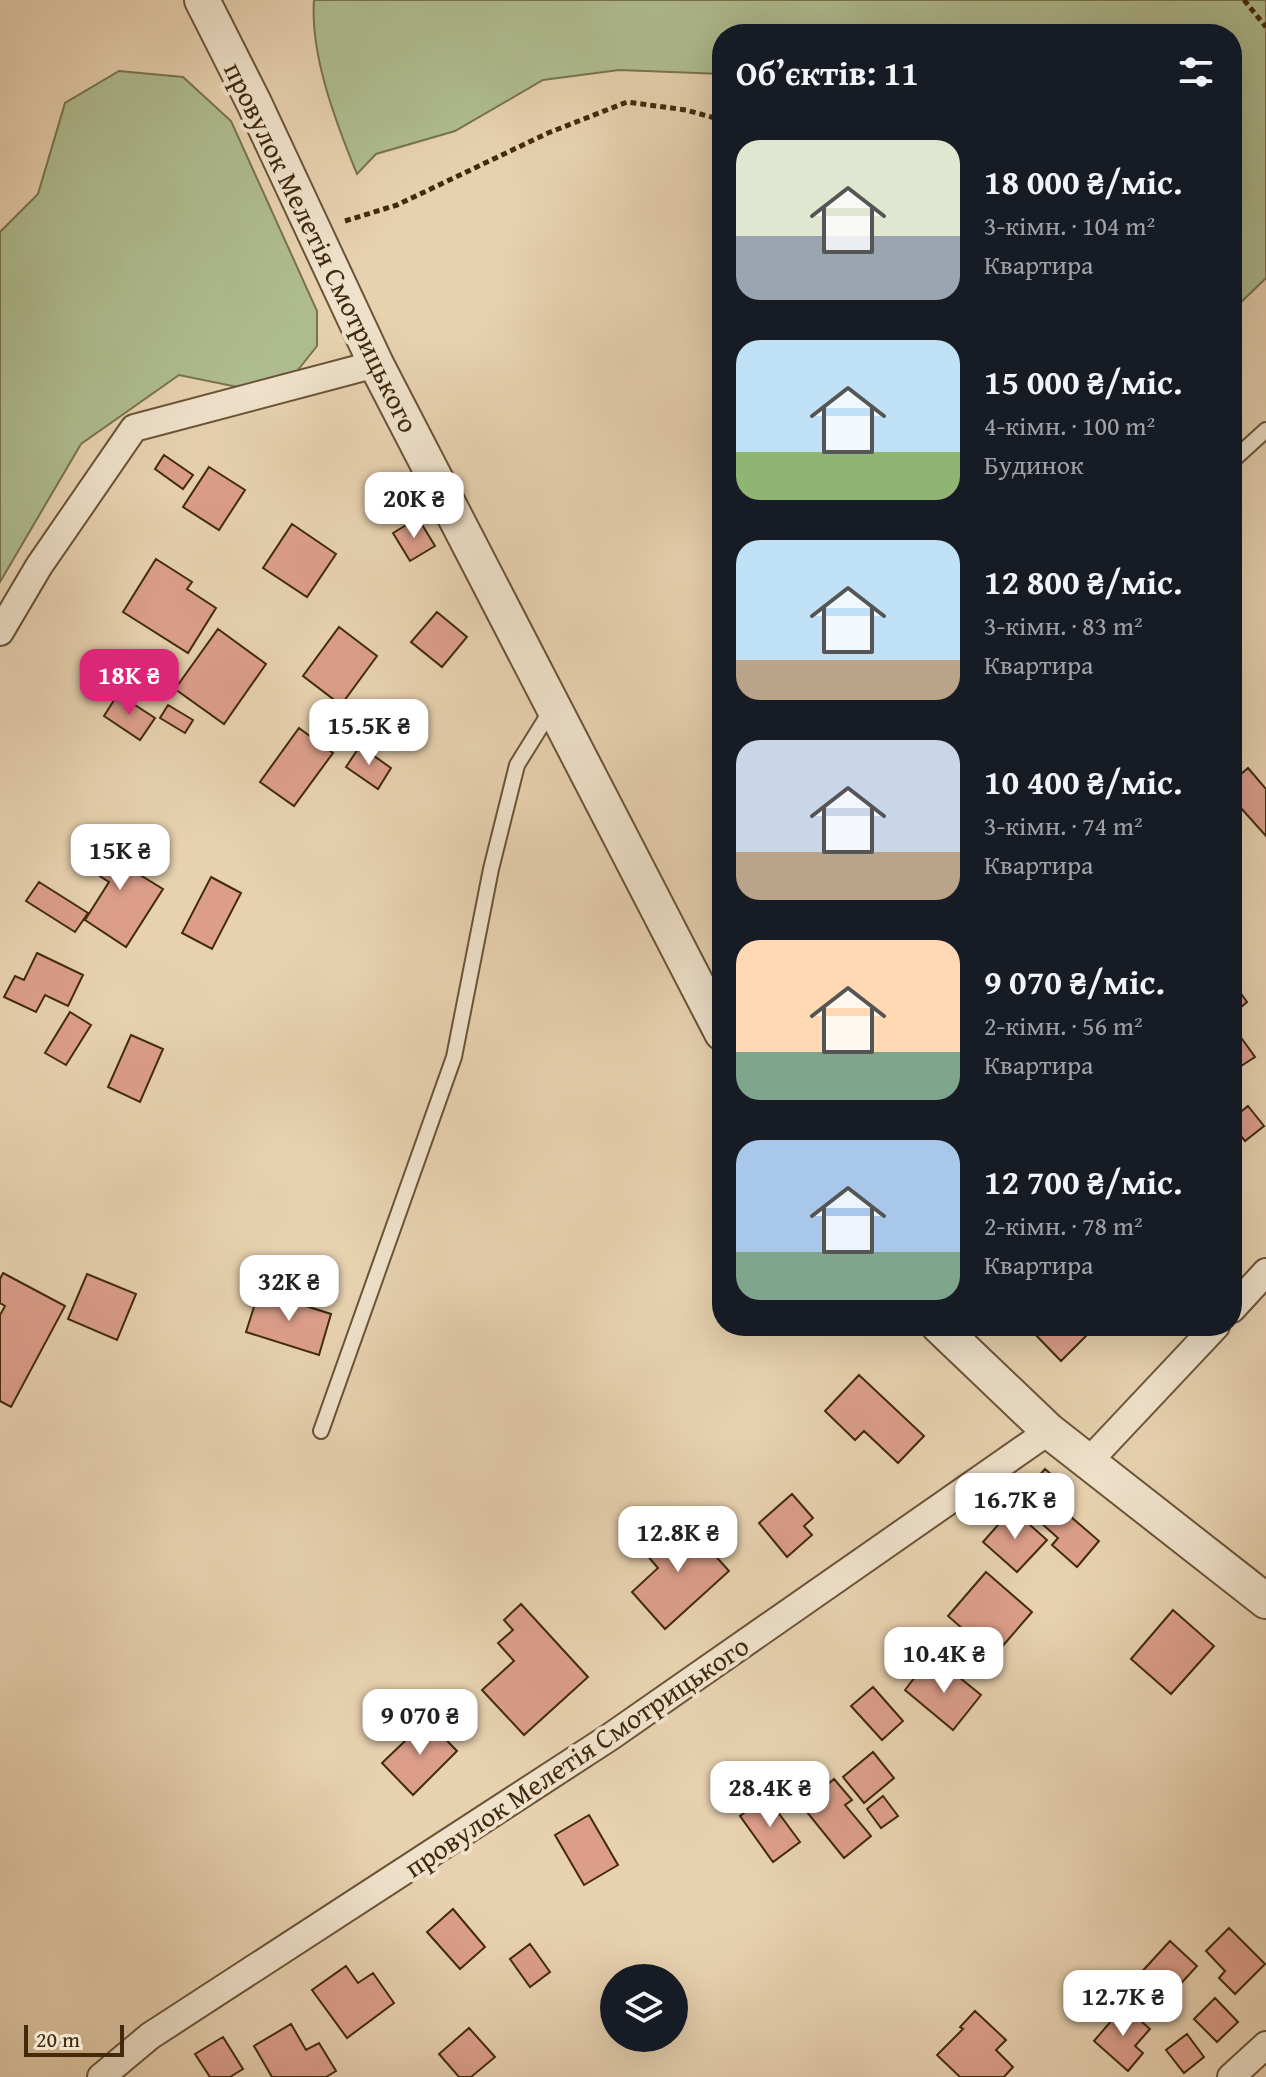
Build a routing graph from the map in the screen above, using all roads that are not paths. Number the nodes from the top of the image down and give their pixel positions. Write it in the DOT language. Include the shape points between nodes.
graph roads {
  1 [pos="202,0"];
  2 [pos="376,364"];
  3 [pos="1266,430"];
  4 [pos="1242,452"];
  5 [pos="0,632"];
  6 [pos="553,706"];
  7 [pos="712,1014"];
  8 [pos="1266,1272"];
  9 [pos="1242,1298"];
  10 [pos="949,1336"];
  11 [pos="1207,1336"];
  12 [pos="321,1431"];
  13 [pos="1049,1431"];
  14 [pos="1088,1462"];
  15 [pos="1266,1601"];
  16 [pos="1266,2045"];
  17 [pos="101,2077"];
  18 [pos="1231,2077"];
  1 -- 2 [label="street, провулок Мелетія Смотрицького"];
  2 -- 5 [label="street" via="134,428"];
  2 -- 6 [label="street, провулок Мелетія Смотрицького"];
  3 -- 4 [label="lane"];
  6 -- 7 [label="street, провулок Мелетія Смотрицького"];
  6 -- 12 [label="lane" via="517,765 454,1057"];
  8 -- 9 [label="street"];
  10 -- 13 [label="street"];
  11 -- 14 [label="street"];
  13 -- 14 [label="street"];
  13 -- 17 [label="street, провулок Мелетія Смотрицького" via="610,1737 150,2036"];
  14 -- 15 [label="street"];
  16 -- 18 [label="street"];
}
